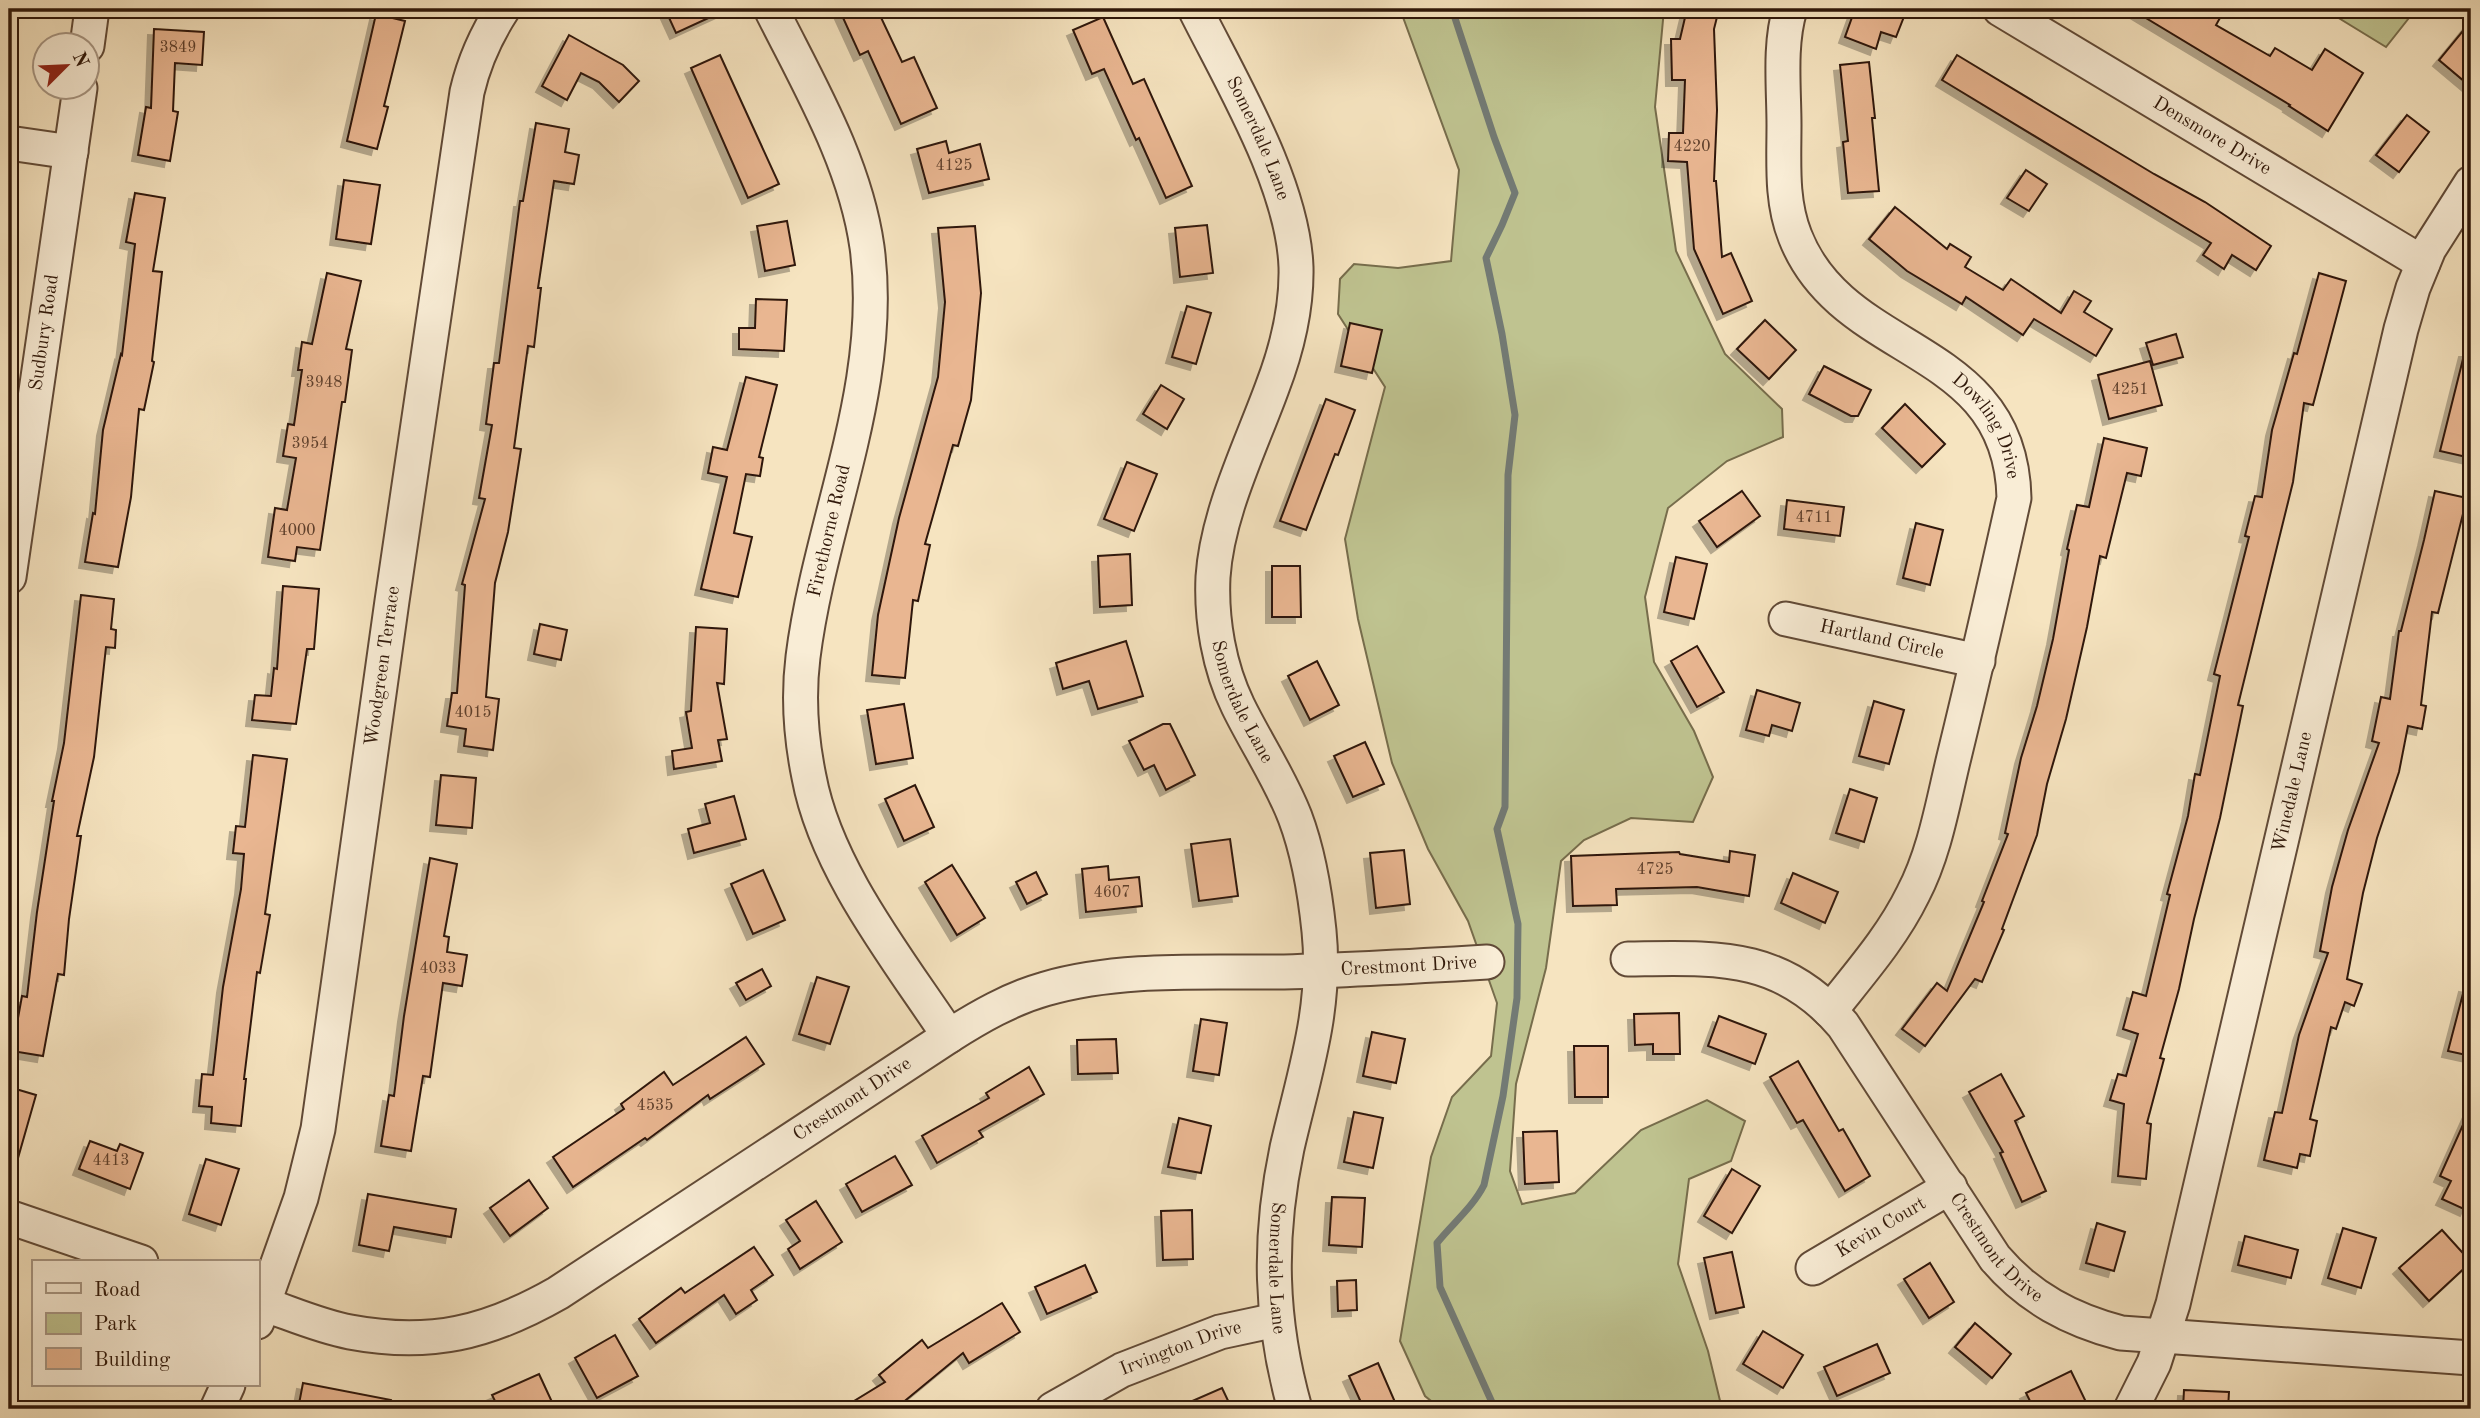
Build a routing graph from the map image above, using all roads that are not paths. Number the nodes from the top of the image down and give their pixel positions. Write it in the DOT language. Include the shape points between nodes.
graph roads {
  1 [pos="92,9"];
  2 [pos="503,9"];
  3 [pos="771,9"];
  4 [pos="1195,9"];
  5 [pos="1790,9"];
  6 [pos="2000,9"];
  7 [pos="89,32"];
  8 [pos="78,102"];
  9 [pos="9,143"];
  10 [pos="71,152"];
  11 [pos="2471,183"];
  12 [pos="2423,263"];
  13 [pos="9,577"];
  14 [pos="1786,619"];
  15 [pos="1978,661"];
  16 [pos="1628,959"];
  17 [pos="1487,962"];
  18 [pos="1321,971"];
  19 [pos="1830,1011"];
  20 [pos="949,1036"];
  21 [pos="1950,1187"];
  22 [pos="9,1217"];
  23 [pos="135,1260"];
  24 [pos="1813,1268"];
  25 [pos="260,1309"];
  26 [pos="1276,1320"];
  27 [pos="2164,1335"];
  28 [pos="2471,1358"];
  29 [pos="228,1386"];
  30 [pos="217,1409"];
  31 [pos="1053,1409"];
  32 [pos="1295,1409"];
  33 [pos="2131,1409"];
  1 -- 7 [label="street"];
  2 -- 25 [label="street, Woodgreen Terrace" via="477,57 467,92 318,1129 301,1198"];
  3 -- 20 [label="street, Firethorne Road" via="842,156 858,202 870,295 867,362 803,660 802,732 809,780 842,871"];
  4 -- 18 [label="street, Somerdale Lane" via="1262,144 1285,202 1294,243 1296,285 1286,351 1223,518 1213,580 1215,622 1228,683 1286,796 1307,854 1314,882"];
  5 -- 15 [label="street, Dowling Drive" via="1784,51 1784,188 1795,237 1831,292 1961,381 1983,402 2009,455 2014,498"];
  6 -- 12 [label="street, Densmore Drive"];
  8 -- 10 [label="street, Sudbury Road"];
  9 -- 10 [label="street"];
  10 -- 13 [label="street, Sudbury Road"];
  11 -- 12 [label="street, Winedale Lane"];
  12 -- 27 [label="street, Winedale Lane" via="2401,329"];
  14 -- 15 [label="street, Hartland Circle"];
  15 -- 19 [label="street, Dowling Drive" via="1923,872 1892,932"];
  16 -- 19 [label="street, Crestmont Drive" via="1708,958 1752,965 1793,982"];
  17 -- 18 [label="street, Crestmont Drive"];
  18 -- 20 [label="street, Crestmont Drive" via="1088,979 1000,1006"];
  18 -- 26 [label="street, Somerdale Lane" via="1316,1027 1276,1210"];
  19 -- 21 [label="street, Crestmont Drive"];
  20 -- 25 [label="street, Crestmont Drive" via="522,1314 466,1333 391,1338"];
  21 -- 24 [label="street, Kevin Court"];
  21 -- 27 [label="street, Crestmont Drive" via="2001,1265 2047,1304 2121,1333"];
  22 -- 23 [label="street"];
  26 -- 31 [label="street, Irvington Drive" via="1220,1332 1122,1370"];
  26 -- 32 [label="street, Somerdale Lane"];
  27 -- 28 [label="street, Crestmont Drive"];
  27 -- 33 [label="street, Winedale Lane"];
  29 -- 30 [label="street"];
}
